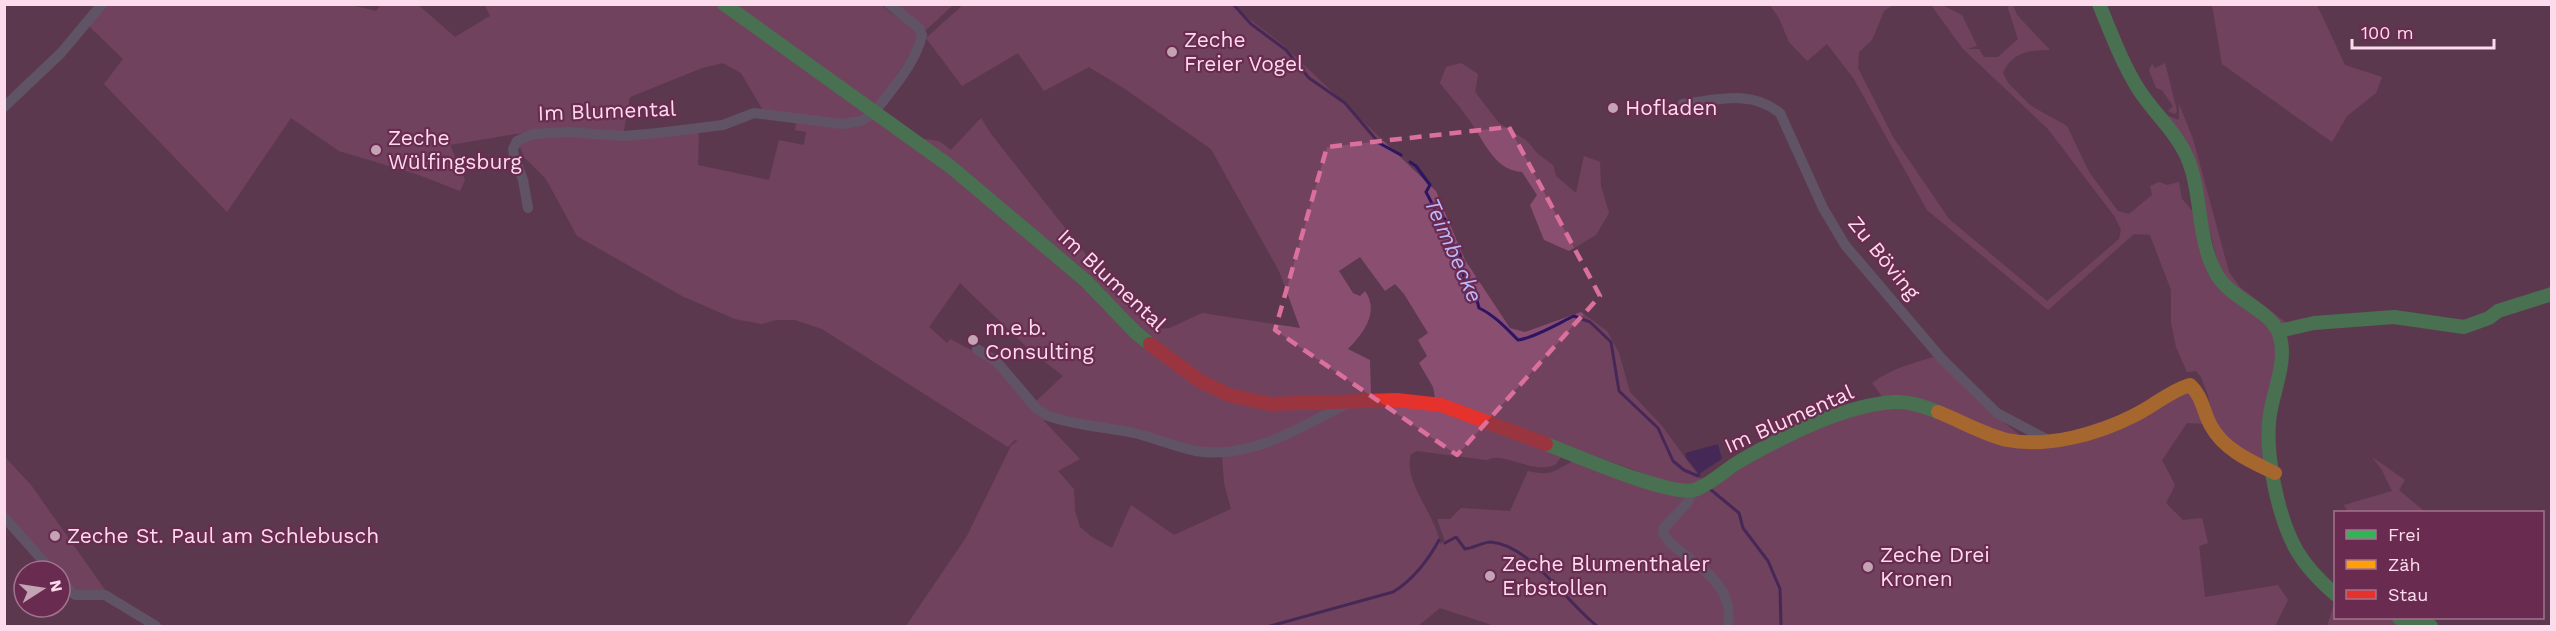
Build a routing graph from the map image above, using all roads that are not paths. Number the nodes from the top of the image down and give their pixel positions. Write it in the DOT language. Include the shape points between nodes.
graph roads {
  1 [pos="102,4"];
  2 [pos="724,4"];
  3 [pos="889,4"];
  4 [pos="2099,4"];
  5 [pos="1682,104"];
  6 [pos="4,107"];
  7 [pos="874,113"];
  8 [pos="528,208"];
  9 [pos="2552,294"];
  10 [pos="2279,331"];
  11 [pos="977,349"];
  12 [pos="1350,402"];
  13 [pos="2046,440"];
  14 [pos="2276,473"];
  15 [pos="1694,490"];
  16 [pos="4,517"];
  17 [pos="41,559"];
  18 [pos="72,592"];
  19 [pos="2334,593"];
  20 [pos="2403,619"];
  21 [pos="156,627"];
  22 [pos="1728,627"];
  23 [pos="2431,627"];
  1 -- 6 [label="street" via="62,53"];
  2 -- 7 [label="street, Im Blumental"];
  3 -- 7 [label="street" via="919,28 921,44"];
  4 -- 10 [label="street" via="2138,88 2188,159 2207,252 2218,277 2231,293"];
  5 -- 13 [label="street, Zu Böving" via="1743,97 1771,105 1780,113 1822,208 1845,245 1942,359 1996,413"];
  7 -- 8 [label="street, Im Blumental" via="861,121 842,124 754,113 723,124 658,133 533,134 517,141 513,148"];
  7 -- 12 [label="street, Im Blumental" via="988,197 1086,281 1135,332 1200,381 1253,402"];
  9 -- 10 [label="street" via="2498,311 2464,327 2394,317 2314,323"];
  10 -- 14 [label="street" via="2281,353 2269,423"];
  11 -- 12 [label="street, Im Blumental" via="997,362 1037,409 1049,416 1158,438 1196,451 1233,451 1273,441"];
  12 -- 15 [label="street, Im Blumental" via="1397,400 1441,405 1658,485"];
  13 -- 14 [label="street, Im Blumental" via="2117,422 2152,406 2177,388 2190,385 2200,393 2212,429 2249,462"];
  13 -- 15 [label="street, Im Blumental" via="2002,439 1925,407 1891,402 1855,411 1780,442"];
  14 -- 19 [label="street" via="2293,544 2316,577"];
  15 -- 22 [label="street" via="1663,532 1669,542 1722,589 1730,606"];
  16 -- 17 [label="street"];
  18 -- 21 [label="street" via="105,595"];
  20 -- 23 [label="street"];
}
